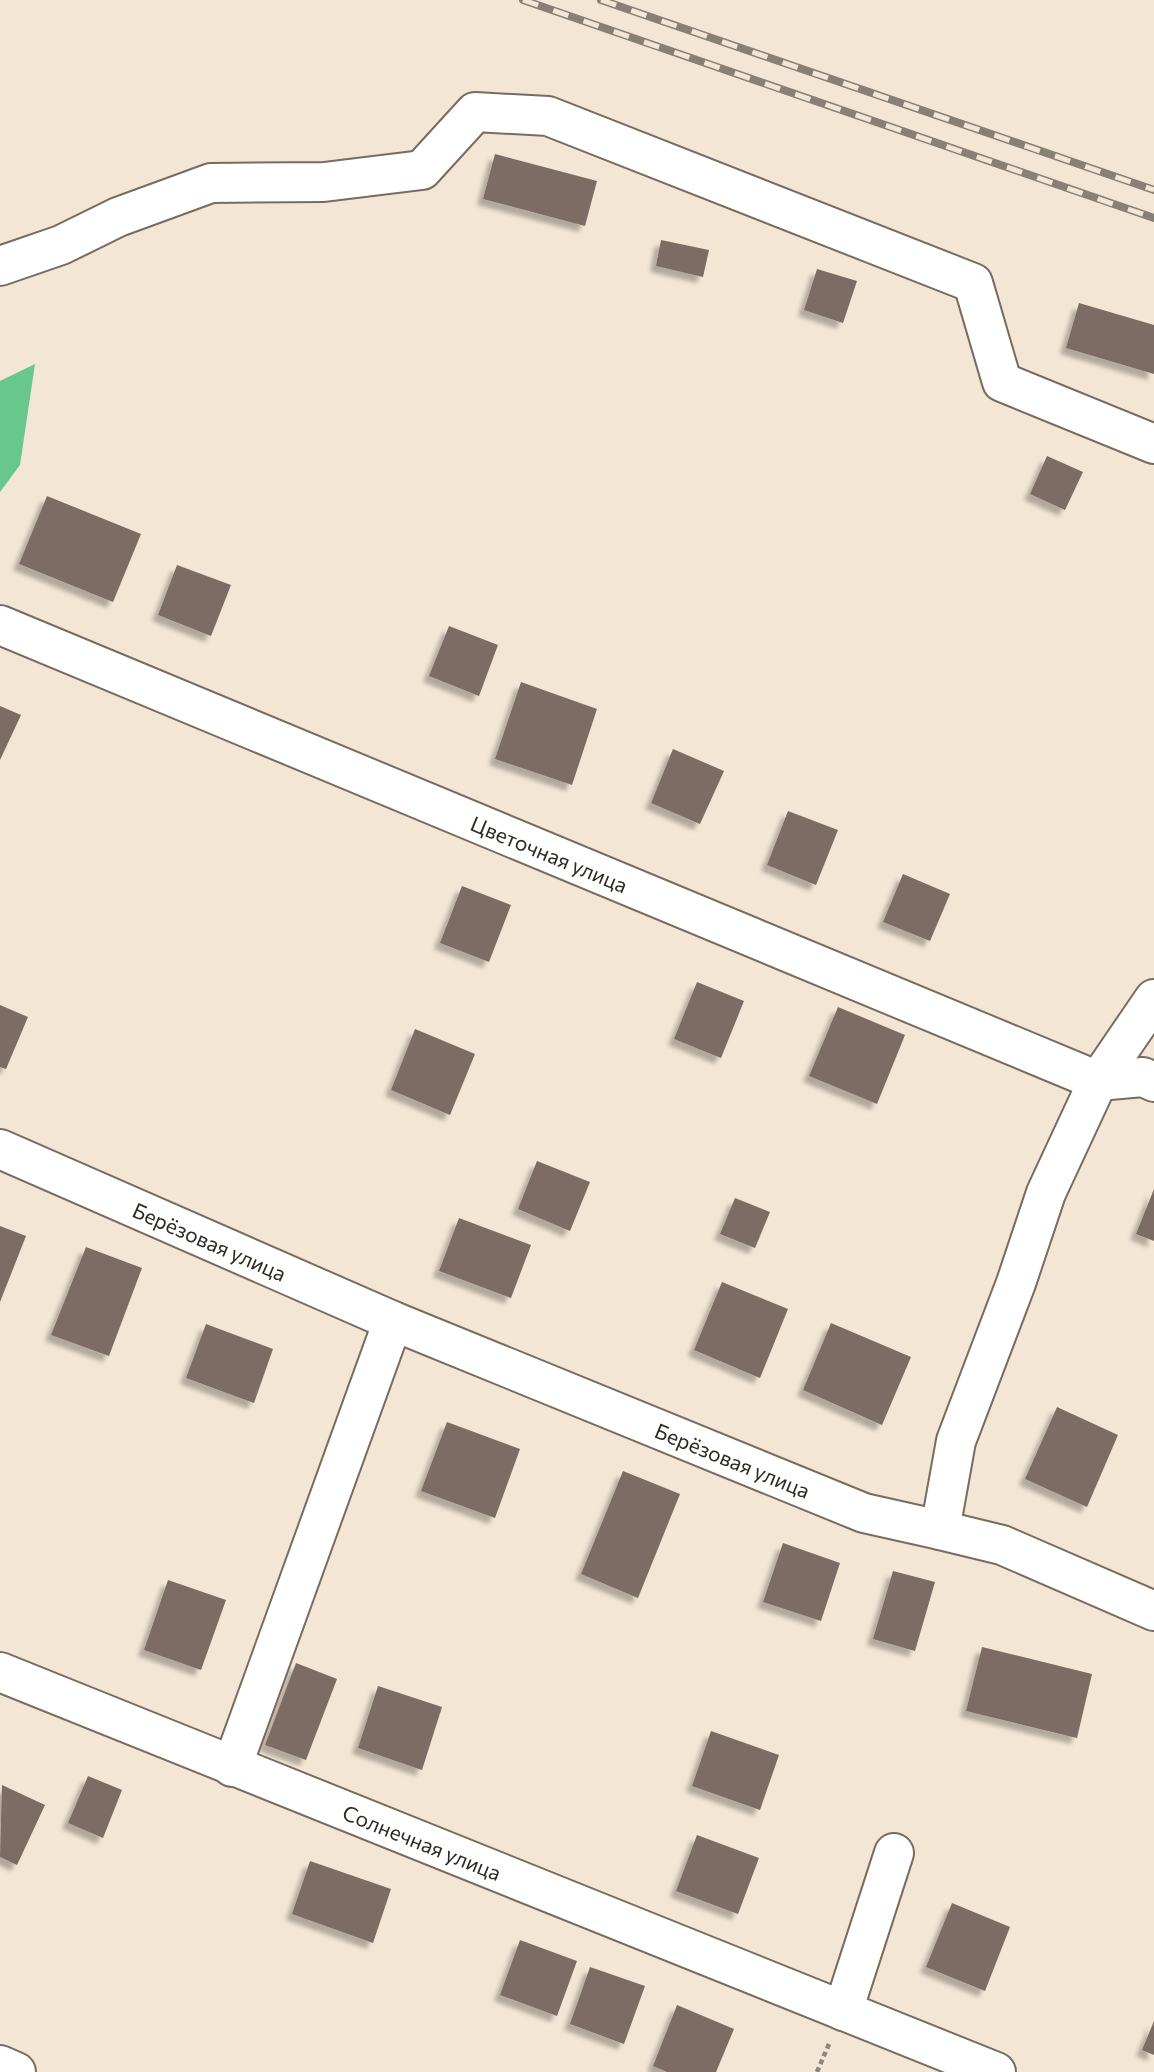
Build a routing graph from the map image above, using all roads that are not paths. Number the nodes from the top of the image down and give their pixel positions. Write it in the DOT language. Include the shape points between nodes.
graph roads {
  1 [pos="0,266"];
  2 [pos="1154,444"];
  3 [pos="0,625"];
  4 [pos="1154,999"];
  5 [pos="1098,1081"];
  6 [pos="1154,1082"];
  7 [pos="0,1149"];
  8 [pos="393,1321"];
  9 [pos="940,1530"];
  10 [pos="1154,1611"];
  11 [pos="0,1672"];
  12 [pos="232,1767"];
  13 [pos="894,1853"];
  14 [pos="843,2011"];
  15 [pos="0,2065"];
  16 [pos="16,2072"];
  17 [pos="996,2072"];
  1 -- 2 [label="street" via="211,183 324,182 422,170 475,112 548,116 973,283 1002,382"];
  3 -- 5 [label="street, Цветочная улица"];
  4 -- 5 [label="street"];
  5 -- 6 [label="street" via="1143,1077"];
  5 -- 9 [label="street" via="1046,1193 956,1441"];
  7 -- 8 [label="street, Берёзовая улица"];
  8 -- 9 [label="street, Берёзовая улица" via="864,1513"];
  8 -- 12 [label="street"];
  9 -- 10 [label="street, Берёзовая улица" via="1002,1545"];
  11 -- 12 [label="street, Солнечная улица"];
  12 -- 14 [label="street, Солнечная улица"];
  13 -- 14 [label="street"];
  14 -- 17 [label="street, Солнечная улица"];
  15 -- 16 [label="street"];
}
